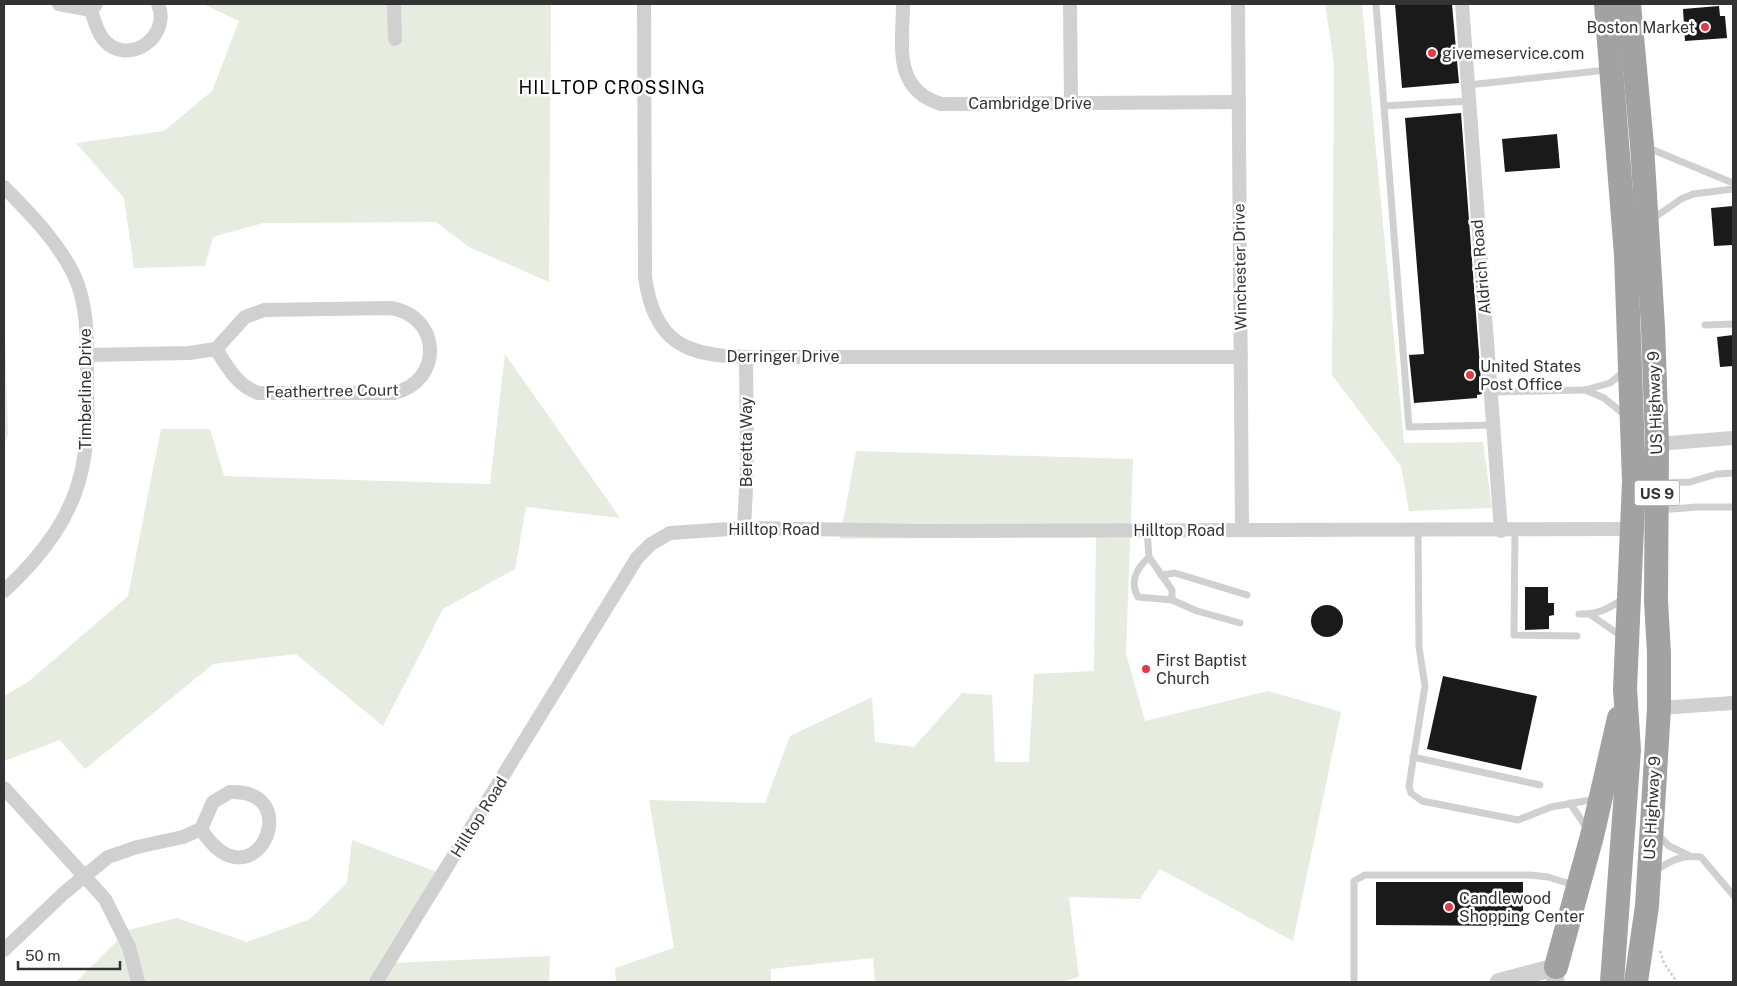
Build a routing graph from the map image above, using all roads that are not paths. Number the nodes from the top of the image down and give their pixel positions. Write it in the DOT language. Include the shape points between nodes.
graph roads {
  1 [pos="59,4"];
  2 [pos="158,4"];
  3 [pos="394,4"];
  4 [pos="644,4"];
  5 [pos="903,4"];
  6 [pos="1070,4"];
  7 [pos="1238,4"];
  8 [pos="1376,4"];
  9 [pos="1462,4"];
  10 [pos="1606,4"];
  11 [pos="1629,4"];
  12 [pos="93,7"];
  13 [pos="395,39"];
  14 [pos="1612,70"];
  15 [pos="1468,85"];
  16 [pos="1469,101"];
  17 [pos="1238,102"];
  18 [pos="1071,104"];
  19 [pos="1384,106"];
  20 [pos="1642,145"];
  21 [pos="1733,183"];
  22 [pos="4,186"];
  23 [pos="1733,189"];
  24 [pos="1646,223"];
  25 [pos="1704,324"];
  26 [pos="1733,324"];
  27 [pos="216,349"];
  28 [pos="87,355"];
  29 [pos="746,357"];
  30 [pos="1241,357"];
  31 [pos="1631,367"];
  32 [pos="1586,390"];
  33 [pos="1491,392"];
  34 [pos="1633,424"];
  35 [pos="1493,425"];
  36 [pos="1733,438"];
  37 [pos="1657,444"];
  38 [pos="1733,473"];
  39 [pos="1657,483"];
  40 [pos="1733,506"];
  41 [pos="1657,510"];
  42 [pos="744,528"];
  43 [pos="1418,529"];
  44 [pos="1631,529"];
  45 [pos="1147,530"];
  46 [pos="1242,530"];
  47 [pos="1508,531"];
  48 [pos="1149,556"];
  49 [pos="1161,574"];
  50 [pos="4,591"];
  51 [pos="1630,594"];
  52 [pos="1247,595"];
  53 [pos="1172,600"];
  54 [pos="1579,614"];
  55 [pos="1591,615"];
  56 [pos="1240,623"];
  57 [pos="1577,636"];
  58 [pos="1628,644"];
  59 [pos="1625,690"];
  60 [pos="1733,703"];
  61 [pos="1659,708"];
  62 [pos="1413,757"];
  63 [pos="1540,785"];
  64 [pos="4,788"];
  65 [pos="1602,798"];
  66 [pos="1570,803"];
  67 [pos="1651,827"];
  68 [pos="202,829"];
  69 [pos="1592,836"];
  70 [pos="1688,856"];
  71 [pos="1648,875"];
  72 [pos="85,876"];
  73 [pos="1579,887"];
  74 [pos="1733,894"];
  75 [pos="4,950"];
  76 [pos="1555,975"];
  77 [pos="138,982"];
  78 [pos="376,982"];
  79 [pos="1354,982"];
  80 [pos="1499,982"];
  81 [pos="1612,982"];
  82 [pos="1636,982"];
  1 -- 12 [label="street"];
  2 -- 12 [label="street" via="160,28 154,39 138,49 128,50 118,49 103,39"];
  3 -- 13 [label="street"];
  4 -- 29 [label="street, Derringer Drive" via="647,295 661,326 678,343 714,356"];
  5 -- 18 [label="street, Cambridge Drive" via="904,69 916,92 941,104"];
  6 -- 18 [label="street"];
  7 -- 17 [label="street, Winchester Drive"];
  8 -- 19 [label="lane"];
  9 -- 15 [label="street, Aldrich Road"];
  10 -- 14 [label="highway, US Highway 9 / US 9"];
  11 -- 20 [label="highway, US Highway 9 / US 9"];
  14 -- 15 [label="lane"];
  14 -- 31 [label="highway, US Highway 9 / US 9"];
  15 -- 16 [label="street, Aldrich Road"];
  16 -- 19 [label="lane"];
  16 -- 33 [label="street, Aldrich Road"];
  17 -- 18 [label="street, Cambridge Drive"];
  17 -- 30 [label="street, Winchester Drive"];
  19 -- 35 [label="lane" via="1410,427"];
  20 -- 21 [label="lane"];
  20 -- 24 [label="highway, US Highway 9 / US 9"];
  22 -- 28 [label="street, Timberline Drive" via="62,252 74,276 85,317"];
  23 -- 24 [label="lane" via="1693,194"];
  24 -- 37 [label="highway, US Highway 9 / US 9"];
  25 -- 26 [label="lane"];
  27 -- 27 [label="street, Feathertree Court" via="244,317 264,310 391,308 412,314 422,325 427,336 429,359 421,379 400,392 271,394 258,393 241,384"];
  27 -- 28 [label="street" via="189,353"];
  28 -- 50 [label="street, Timberline Drive" via="86,445 81,476 51,541"];
  29 -- 30 [label="street, Derringer Drive"];
  29 -- 42 [label="street, Beretta Way"];
  30 -- 46 [label="street, Winchester Drive"];
  31 -- 32 [label="lane" via="1610,383"];
  31 -- 34 [label="highway, US Highway 9 / US 9"];
  32 -- 33 [label="lane"];
  32 -- 34 [label="lane" via="1618,408"];
  33 -- 35 [label="street, Aldrich Road"];
  34 -- 44 [label="highway, US Highway 9 / US 9"];
  35 -- 47 [label="street, Aldrich Road"];
  36 -- 37 [label="street"];
  37 -- 39 [label="highway, US Highway 9 / US 9"];
  38 -- 39 [label="lane" via="1690,482"];
  39 -- 41 [label="highway, US Highway 9 / US 9"];
  40 -- 41 [label="lane"];
  41 -- 61 [label="highway, US Highway 9 / US 9"];
  42 -- 45 [label="street, Hilltop Road"];
  42 -- 78 [label="street, Hilltop Road" via="670,533 651,544 637,558"];
  43 -- 46 [label="street, Hilltop Road"];
  43 -- 47 [label="street, Hilltop Road"];
  43 -- 62 [label="lane" via="1420,647 1425,686"];
  44 -- 47 [label="street, Hilltop Road"];
  44 -- 51 [label="highway, US Highway 9 / US 9"];
  45 -- 46 [label="street, Hilltop Road"];
  45 -- 48 [label="lane"];
  47 -- 57 [label="lane" via="1514,636"];
  48 -- 49 [label="lane"];
  48 -- 53 [label="lane" via="1135,575 1133,589 1138,597"];
  49 -- 52 [label="lane" via="1175,573"];
  49 -- 53 [label="lane" via="1172,590"];
  51 -- 55 [label="lane" via="1604,611"];
  51 -- 58 [label="highway, US Highway 9 / US 9"];
  53 -- 56 [label="lane"];
  54 -- 55 [label="lane"];
  55 -- 58 [label="lane" via="1617,632"];
  58 -- 59 [label="highway, US Highway 9 / US 9"];
  59 -- 65 [label="highway"];
  59 -- 81 [label="highway, US Highway 9 / US 9" via="1629,750"];
  60 -- 61 [label="street"];
  61 -- 67 [label="highway, US Highway 9 / US 9"];
  62 -- 63 [label="lane"];
  62 -- 66 [label="lane" via="1408,786 1411,793 1422,801 1518,820"];
  64 -- 72 [label="street"];
  65 -- 66 [label="lane"];
  65 -- 69 [label="highway"];
  66 -- 69 [label="lane"];
  67 -- 70 [label="lane" via="1669,846"];
  67 -- 71 [label="highway, US Highway 9 / US 9"];
  68 -- 68 [label="street" via="219,852 242,857 260,849 271,824 258,799 248,793 230,792 213,802"];
  68 -- 72 [label="street" via="115,854"];
  69 -- 73 [label="highway"];
  70 -- 71 [label="lane" via="1672,859"];
  70 -- 74 [label="lane" via="1701,857"];
  71 -- 82 [label="highway, US Highway 9 / US 9"];
  72 -- 75 [label="street"];
  72 -- 77 [label="street" via="105,899 123,932"];
  73 -- 76 [label="highway"];
  73 -- 79 [label="lane" via="1530,875 1365,875 1357,878 1354,882"];
  76 -- 80 [label="street"];
}
